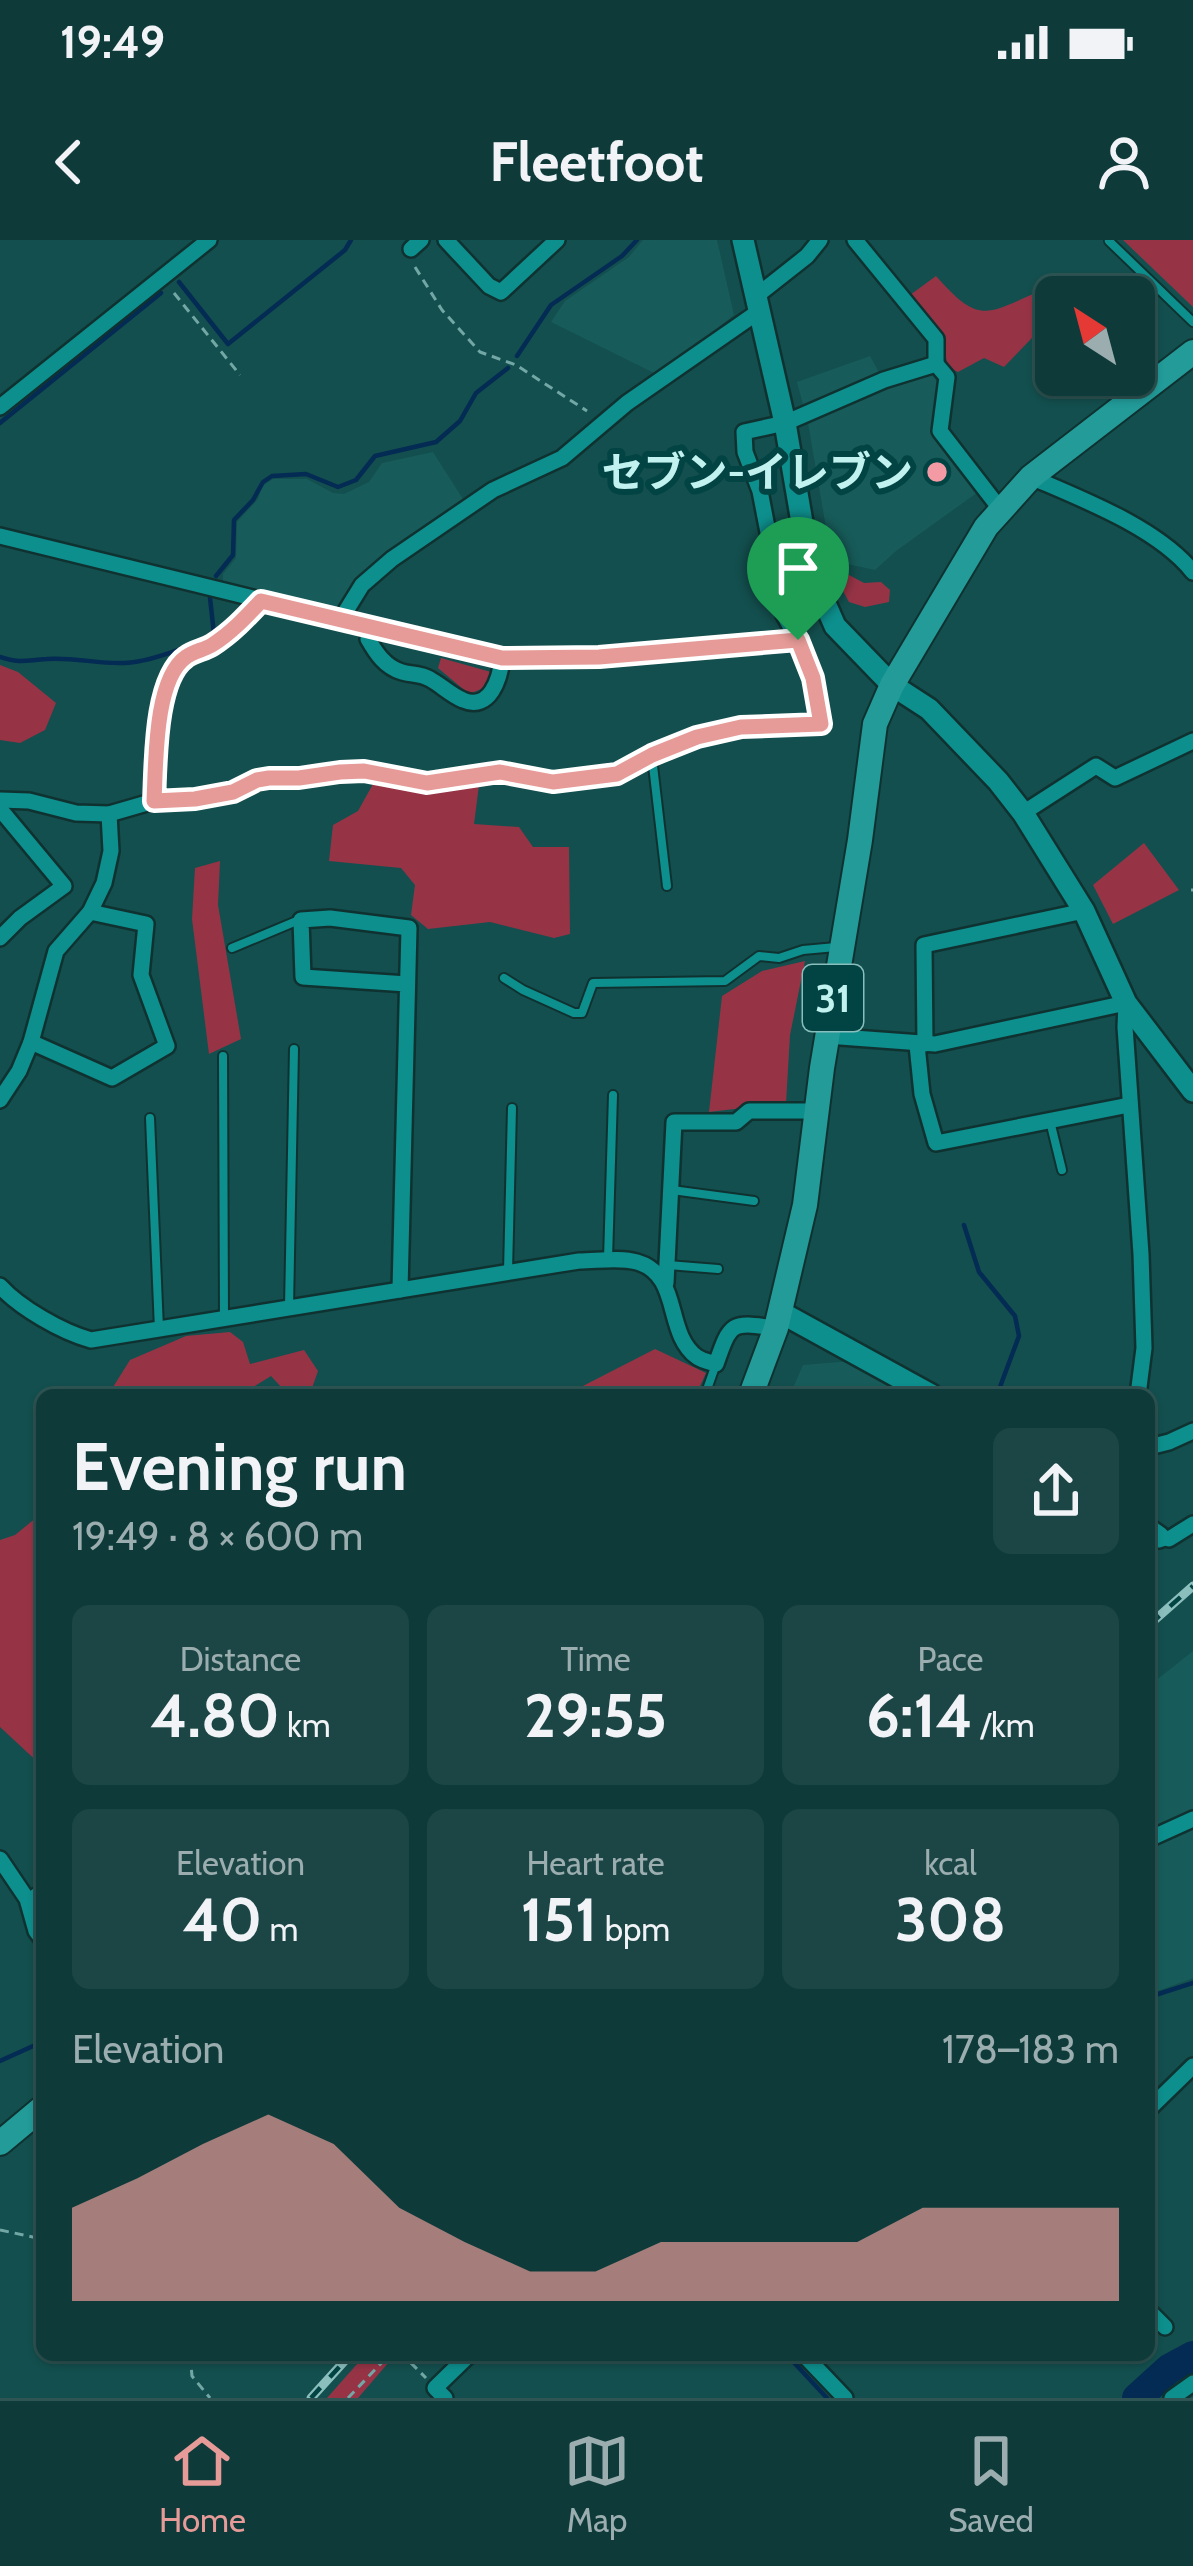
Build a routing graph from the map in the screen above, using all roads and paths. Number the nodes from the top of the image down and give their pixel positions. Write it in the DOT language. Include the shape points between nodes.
graph roads {
  1 [pos="208,240"];
  2 [pos="446,240"];
  3 [pos="556,240"];
  4 [pos="743,240"];
  5 [pos="820,240"];
  6 [pos="855,240"];
  7 [pos="1109,241"];
  8 [pos="416,245"];
  9 [pos="161,278"];
  10 [pos="756,305"];
  11 [pos="1193,322"];
  12 [pos="1193,352"];
  13 [pos="936,364"];
  14 [pos="240,375"];
  15 [pos="0,407"];
  16 [pos="604,422"];
  17 [pos="785,423"];
  18 [pos="1031,477"];
  19 [pos="1001,510"];
  20 [pos="0,536"];
  21 [pos="1193,572"];
  22 [pos="261,601"];
  23 [pos="341,619"];
  24 [pos="372,628"];
  25 [pos="798,640"];
  26 [pos="502,658"];
  27 [pos="892,685"];
  28 [pos="1193,741"];
  29 [pos="652,755"];
  30 [pos="0,800"];
  31 [pos="154,801"];
  32 [pos="0,809"];
  33 [pos="1023,813"];
  34 [pos="109,814"];
  35 [pos="667,886"];
  36 [pos="1084,911"];
  37 [pos="90,913"];
  38 [pos="301,920"];
  39 [pos="0,938"];
  40 [pos="842,947"];
  41 [pos="232,948"];
  42 [pos="504,978"];
  43 [pos="407,983"];
  44 [pos="1126,1003"];
  45 [pos="827,1036"];
  46 [pos="31,1042"];
  47 [pos="921,1045"];
  48 [pos="294,1049"];
  49 [pos="223,1056"];
  50 [pos="1193,1091"];
  51 [pos="613,1095"];
  52 [pos="0,1100"];
  53 [pos="1129,1105"];
  54 [pos="512,1108"];
  55 [pos="817,1111"];
  56 [pos="150,1118"];
  57 [pos="1050,1120"];
  58 [pos="1062,1170"];
  59 [pos="670,1190"];
  60 [pos="754,1201"];
  61 [pos="608,1261"];
  62 [pos="667,1264"];
  63 [pos="718,1269"];
  64 [pos="508,1273"];
  65 [pos="666,1283"];
  66 [pos="0,1286"];
  67 [pos="400,1290"];
  68 [pos="289,1309"];
  69 [pos="224,1320"];
  70 [pos="778,1320"];
  71 [pos="159,1330"];
  72 [pos="716,1364"];
  73 [pos="707,1389"];
  74 [pos="753,1389"];
  75 [pos="919,1389"];
  76 [pos="1139,1389"];
  77 [pos="1193,1431"];
  78 [pos="1155,1446"];
  79 [pos="1193,1524"];
  80 [pos="1155,1533"];
  81 [pos="1193,1819"];
  82 [pos="1155,1836"];
  83 [pos="0,1859"];
  84 [pos="36,1892"];
  85 [pos="27,1899"];
  86 [pos="36,1931"];
  87 [pos="1193,2066"];
  88 [pos="1155,2103"];
  89 [pos="36,2113"];
  90 [pos="0,2143"];
  91 [pos="0,2230"];
  92 [pos="36,2239"];
  93 [pos="1155,2317"];
  94 [pos="1165,2326"];
  95 [pos="191,2361"];
  96 [pos="383,2361"];
  97 [pos="409,2361"];
  98 [pos="464,2361"];
  99 [pos="810,2361"];
  100 [pos="1193,2383"];
  101 [pos="440,2393"];
  102 [pos="210,2398"];
  103 [pos="348,2398"];
  104 [pos="844,2398"];
  105 [pos="1172,2398"];
  1 -- 9 [label="street"];
  2 -- 3 [label="street" via="501,292"];
  4 -- 10 [label="street"];
  5 -- 10 [label="street"];
  6 -- 13 [label="street" via="936,339"];
  7 -- 11 [label="lane"];
  8 -- 16 [label="path" via="416,269 479,352 515,365"];
  9 -- 14 [label="path"];
  9 -- 15 [label="street"];
  10 -- 16 [label="street"];
  10 -- 17 [label="street"];
  12 -- 18 [label="main road, 31"];
  13 -- 17 [label="street"];
  13 -- 19 [label="street" via="946,377 940,431"];
  16 -- 23 [label="street" via="562,458 493,490 392,560 362,585"];
  17 -- 25 [label="street" via="744,432 745,452 784,615"];
  17 -- 27 [label="street" via="810,568 835,626"];
  18 -- 19 [label="main road, 31"];
  18 -- 21 [label="street" via="1108,509"];
  19 -- 27 [label="main road, 31"];
  20 -- 22 [label="street"];
  22 -- 23 [label="street"];
  22 -- 31 [label="street" via="232,631 184,658 167,686"];
  23 -- 24 [label="street"];
  24 -- 26 [label="street"];
  24 -- 26 [label="street" via="368,639 380,658 465,702 492,692"];
  25 -- 26 [label="street"];
  25 -- 29 [label="street" via="821,724 741,727"];
  27 -- 33 [label="street" via="929,710"];
  27 -- 40 [label="main road, 31" via="875,724"];
  28 -- 33 [label="street" via="1114,778 1096,766"];
  29 -- 31 [label="street" via="617,774 553,782 500,772 427,783 340,772"];
  29 -- 35 [label="lane"];
  30 -- 34 [label="street"];
  31 -- 34 [label="street"];
  32 -- 39 [label="street" via="64,886"];
  33 -- 36 [label="street"];
  34 -- 37 [label="street" via="111,851"];
  36 -- 44 [label="street"];
  36 -- 47 [label="street" via="924,945"];
  37 -- 46 [label="street" via="56,951"];
  37 -- 46 [label="street" via="146,924 141,975 167,1046 112,1078"];
  38 -- 41 [label="lane"];
  38 -- 43 [label="street" via="303,977"];
  38 -- 43 [label="street" via="409,928"];
  40 -- 42 [label="lane" via="759,956 725,981 593,983 582,1013"];
  40 -- 45 [label="main road, 31"];
  43 -- 67 [label="street"];
  44 -- 47 [label="street"];
  44 -- 50 [label="street"];
  44 -- 53 [label="street"];
  45 -- 47 [label="street"];
  45 -- 55 [label="main road, 31"];
  46 -- 52 [label="street"];
  47 -- 57 [label="street" via="922,1094 936,1143"];
  48 -- 68 [label="lane"];
  49 -- 69 [label="lane"];
  51 -- 61 [label="lane"];
  53 -- 57 [label="street"];
  53 -- 76 [label="street" via="1141,1254"];
  54 -- 64 [label="lane"];
  55 -- 59 [label="street" via="674,1122"];
  55 -- 70 [label="main road, 31" via="806,1205"];
  56 -- 71 [label="lane"];
  57 -- 58 [label="lane"];
  59 -- 60 [label="lane"];
  59 -- 62 [label="street"];
  61 -- 64 [label="street"];
  61 -- 65 [label="street" via="635,1260"];
  62 -- 63 [label="lane"];
  62 -- 65 [label="street"];
  64 -- 67 [label="street"];
  65 -- 72 [label="street" via="684,1340"];
  66 -- 71 [label="street" via="71,1335 91,1340"];
  67 -- 68 [label="street"];
  68 -- 69 [label="street"];
  69 -- 71 [label="street"];
  70 -- 72 [label="street" via="727,1332"];
  70 -- 74 [label="main road, 31"];
  70 -- 75 [label="street"];
  72 -- 73 [label="lane"];
  77 -- 78 [label="street"];
  79 -- 80 [label="street" via="1169,1539"];
  81 -- 82 [label="street"];
  83 -- 85 [label="street"];
  84 -- 85 [label="lane"];
  85 -- 86 [label="street"];
  87 -- 88 [label="street"];
  89 -- 90 [label="main road"];
  91 -- 92 [label="path"];
  93 -- 94 [label="street"];
  95 -- 102 [label="path"];
  96 -- 103 [label="path"];
  97 -- 101 [label="path"];
  98 -- 101 [label="street"];
  99 -- 104 [label="street"];
  100 -- 105 [label="street"];
}
